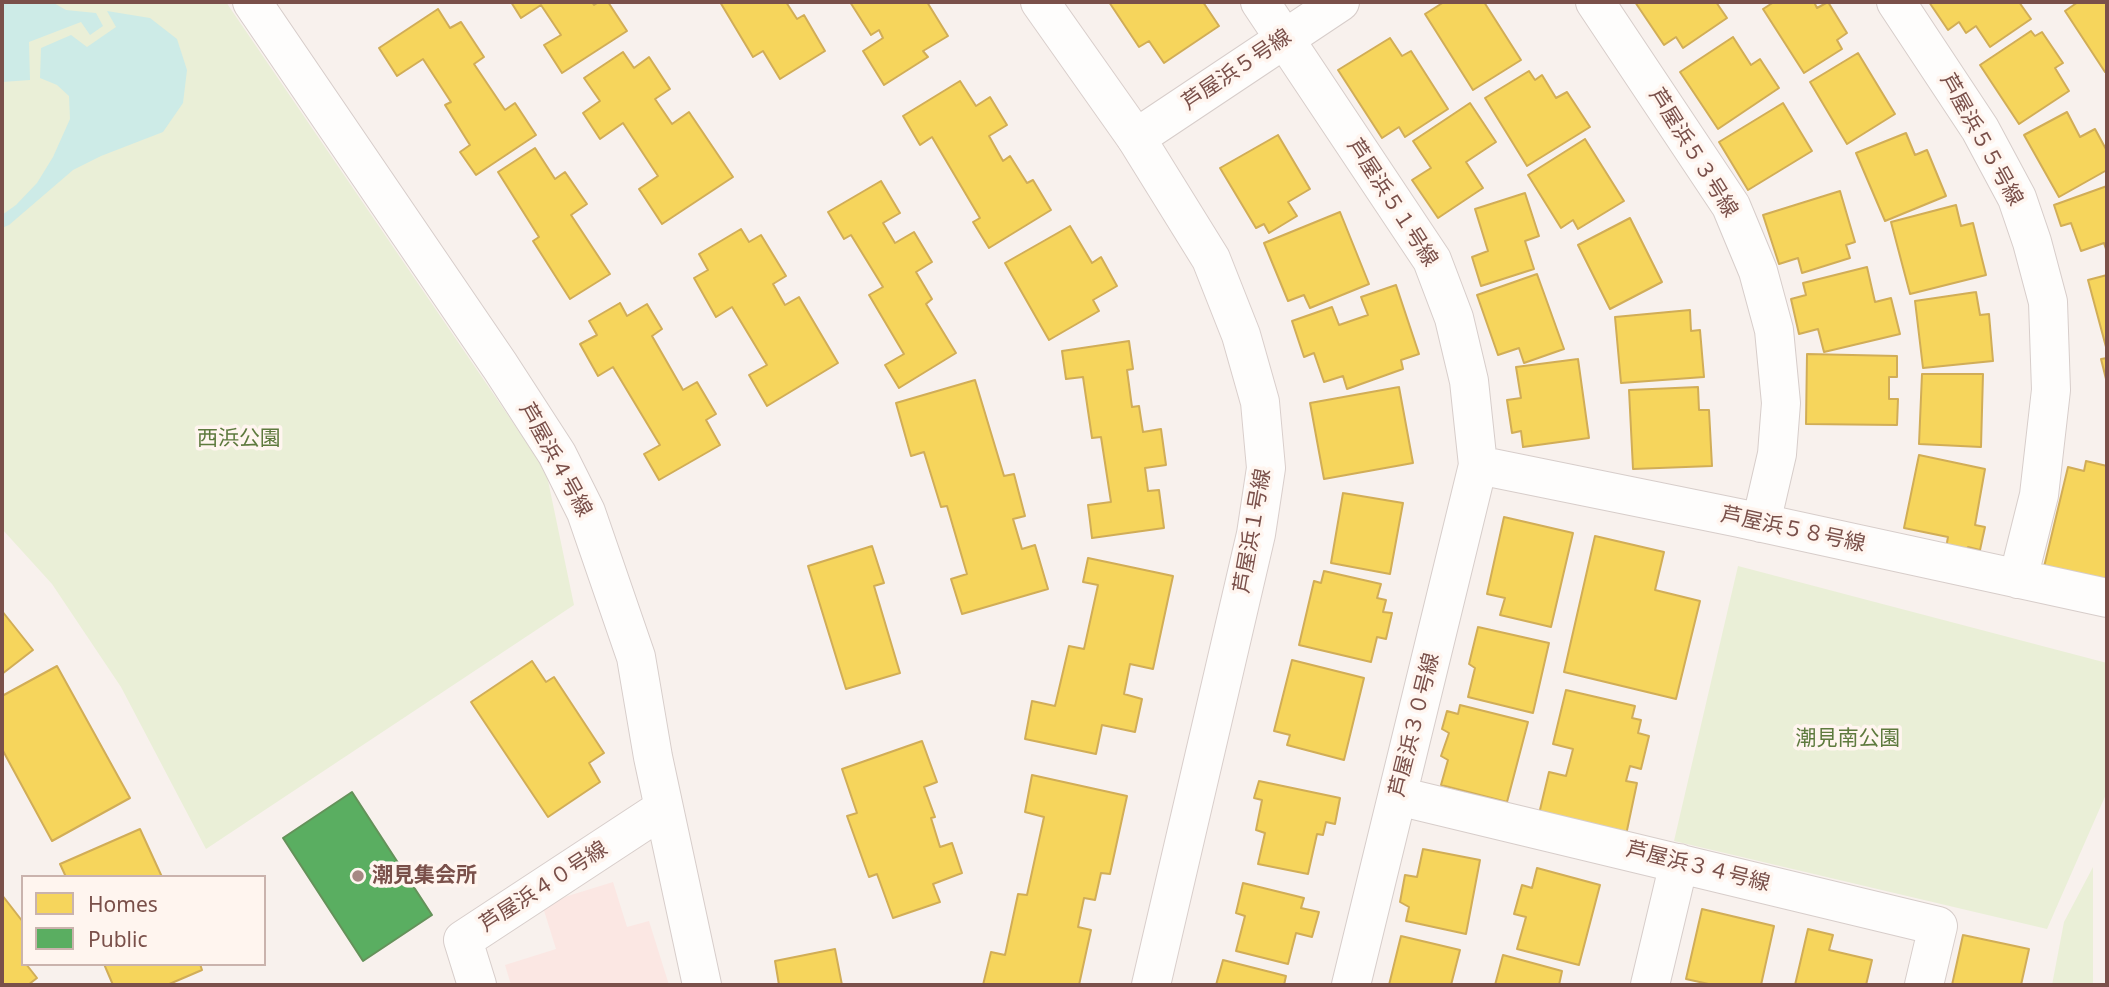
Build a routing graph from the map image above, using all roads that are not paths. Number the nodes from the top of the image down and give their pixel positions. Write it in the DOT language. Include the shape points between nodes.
graph roads {
  1 [pos="252,2"];
  2 [pos="1040,2"];
  3 [pos="1260,2"];
  4 [pos="1340,2"];
  5 [pos="1595,2"];
  6 [pos="1896,2"];
  7 [pos="1284,38"];
  8 [pos="1136,138"];
  9 [pos="1478,466"];
  10 [pos="1761,523"];
  11 [pos="2018,579"];
  12 [pos="2107,598"];
  13 [pos="1398,796"];
  14 [pos="664,808"];
  15 [pos="1679,863"];
  16 [pos="477,985"];
  17 [pos="702,985"];
  18 [pos="1151,985"];
  19 [pos="1351,985"];
  20 [pos="1650,985"];
  21 [pos="1924,985"];
  1 -- 14 [label="street, 芦屋浜４号線" via="563,466 597,540 636,657"];
  2 -- 8 [label="street, 芦屋浜１号線"];
  3 -- 7 [label="street, 芦屋浜５１号線"];
  4 -- 7 [label="street, 芦屋浜５号線"];
  5 -- 10 [label="street, 芦屋浜５３号線" via="1731,206 1758,271 1774,330 1781,403 1777,454"];
  6 -- 11 [label="street, 芦屋浜５５号線" via="1980,129 2017,198 2048,302 2052,390 2039,495"];
  7 -- 8 [label="street, 芦屋浜５号線"];
  7 -- 9 [label="street, 芦屋浜５１号線" via="1432,260 1454,318 1469,380"];
  8 -- 18 [label="street, 芦屋浜１号線" via="1211,259 1241,335 1260,402 1266,468 1256,534"];
  9 -- 10 [label="street, 芦屋浜５８号線"];
  9 -- 13 [label="street, 芦屋浜３０号線"];
  10 -- 11 [label="street, 芦屋浜５８号線"];
  11 -- 12 [label="street, 芦屋浜５８号線"];
  13 -- 15 [label="street, 芦屋浜３４号線"];
  13 -- 19 [label="street, 芦屋浜３０号線"];
  14 -- 16 [label="street, 芦屋浜４０号線" via="463,940"];
  14 -- 17 [label="street, 芦屋浜４号線"];
  15 -- 20 [label="street"];
  15 -- 21 [label="street, 芦屋浜３４号線" via="1938,926"];
}
